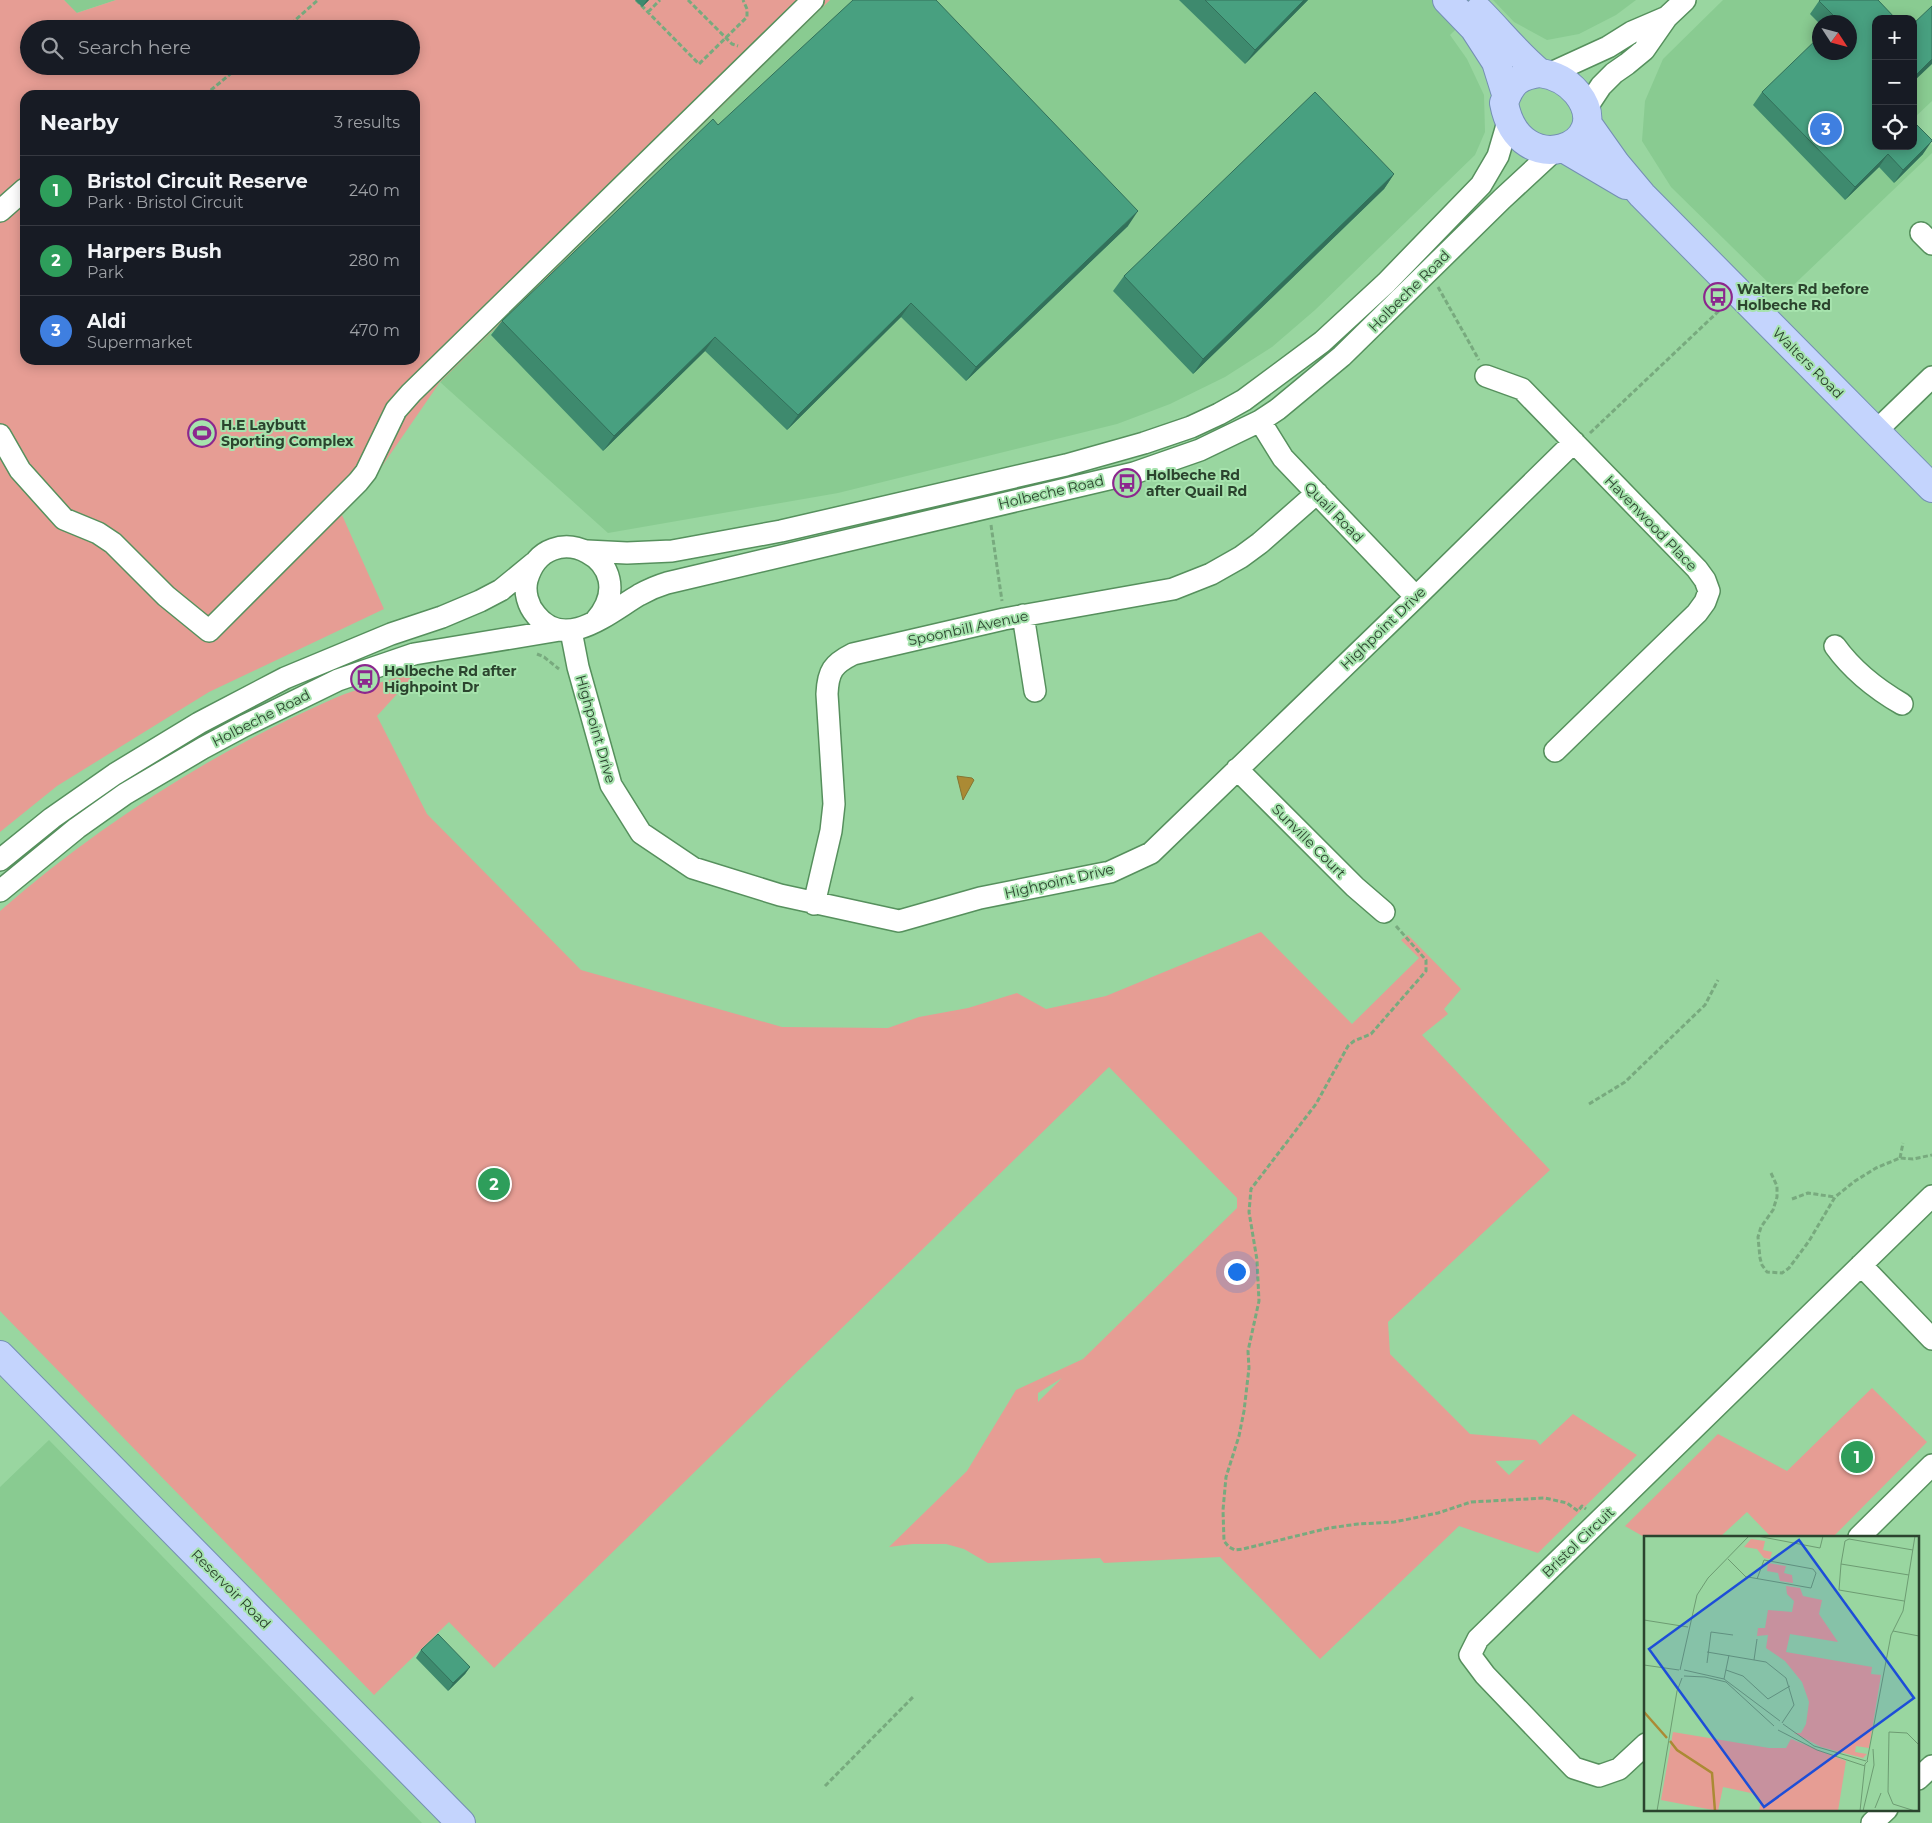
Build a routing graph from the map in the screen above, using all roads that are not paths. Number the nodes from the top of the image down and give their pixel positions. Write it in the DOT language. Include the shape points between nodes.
graph roads {
  1 [pos="813,0"];
  2 [pos="1448,0"];
  3 [pos="1466,0"];
  4 [pos="1685,0"];
  5 [pos="1667,17"];
  6 [pos="1544,74"];
  7 [pos="1506,94"];
  8 [pos="1586,116"];
  9 [pos="1508,122"];
  10 [pos="1560,149"];
  11 [pos="20,193"];
  12 [pos="1642,195"];
  13 [pos="0,211"];
  14 [pos="1486,376"];
  15 [pos="1932,377"];
  16 [pos="1260,421"];
  17 [pos="1876,431"];
  18 [pos="0,435"];
  19 [pos="1575,444"];
  20 [pos="1932,488"];
  21 [pos="1317,494"];
  22 [pos="587,551"];
  23 [pos="536,561"];
  24 [pos="1416,597"];
  25 [pos="1014,617"];
  26 [pos="596,620"];
  27 [pos="566,631"];
  28 [pos="1834,646"];
  29 [pos="1035,690"];
  30 [pos="1902,704"];
  31 [pos="1554,752"];
  32 [pos="1237,769"];
  33 [pos="0,860"];
  34 [pos="0,891"];
  35 [pos="814,904"];
  36 [pos="1384,912"];
  37 [pos="1932,1196"];
  38 [pos="1861,1265"];
  39 [pos="1932,1339"];
  40 [pos="0,1355"];
  41 [pos="1932,1465"];
  42 [pos="1859,1536"];
  43 [pos="1644,1746"];
  44 [pos="1886,1810"];
  45 [pos="461,1823"];
  46 [pos="1872,1823"];
  1 -- 18 [label="street" via="411,393 396,410 358,482 209,631 166,596 113,543 64,519 20,470"];
  2 -- 7 [label="main road" via="1474,28 1496,62"];
  3 -- 6 [label="main road" via="1515,51"];
  4 -- 5 [label="street"];
  5 -- 6 [label="street"];
  5 -- 8 [label="street" via="1644,50 1601,86"];
  6 -- 7 [label="main road" via="1526,75"];
  6 -- 8 [label="main road" via="1561,79 1572,87 1581,98"];
  7 -- 9 [label="main road" via="1504,103"];
  8 -- 10 [label="main road" via="1583,134 1575,143"];
  8 -- 12 [label="main road, Walters Road" via="1616,164"];
  9 -- 10 [label="main road" via="1522,140 1533,146 1546,150"];
  9 -- 22 [label="street, Holbeche Road" via="1498,156 1481,185 1386,282 1322,342 1244,400 1219,414 1144,443 1066,465 781,531 672,551"];
  10 -- 12 [label="main road, Walters Road"];
  10 -- 16 [label="street, Holbeche Road" via="1502,199 1342,356"];
  11 -- 13 [label="street"];
  12 -- 17 [label="main road, Walters Road"];
  14 -- 19 [label="street, Havenwood Place" via="1522,389"];
  15 -- 17 [label="street"];
  16 -- 21 [label="street, Quail Road" via="1283,458"];
  16 -- 26 [label="street, Holbeche Road" via="1200,450 1134,473 667,584 640,594"];
  17 -- 20 [label="main road, Walters Road"];
  19 -- 24 [label="street, Highpoint Drive"];
  19 -- 31 [label="street, Havenwood Place" via="1697,569 1709,591 1697,613"];
  21 -- 24 [label="street, Quail Road"];
  21 -- 25 [label="street, Spoonbill Avenue" via="1260,543 1193,581 1173,588"];
  22 -- 23 [label="street" via="561,547"];
  22 -- 26 [label="street" via="602,564 610,583 610,597"];
  23 -- 27 [label="street" via="526,584 526,597 531,609 549,627"];
  23 -- 33 [label="street, Holbeche Road" via="501,590 480,601 286,678 199,723 115,774"];
  24 -- 32 [label="street, Highpoint Drive"];
  25 -- 29 [label="street"];
  25 -- 35 [label="street, Spoonbill Avenue" via="853,654 832,668 827,694 834,804"];
  26 -- 27 [label="street" via="584,628"];
  27 -- 34 [label="street, Holbeche Road" via="414,654 338,680 244,726 125,794 77,828"];
  27 -- 35 [label="street, Highpoint Drive" via="610,785 641,833 693,868"];
  28 -- 30 [label="street" via="1858,673"];
  32 -- 35 [label="street, Highpoint Drive" via="1151,853 1110,872 980,898 899,921"];
  32 -- 36 [label="street, Sunville Court"];
  37 -- 38 [label="street, Bristol Circuit"];
  38 -- 39 [label="street"];
  38 -- 43 [label="street, Bristol Circuit" via="1478,1639 1470,1655 1485,1675 1574,1768 1599,1776 1620,1770"];
  40 -- 45 [label="main road, Reservoir Road"];
  41 -- 42 [label="street"];
  44 -- 46 [label="street"];
}
